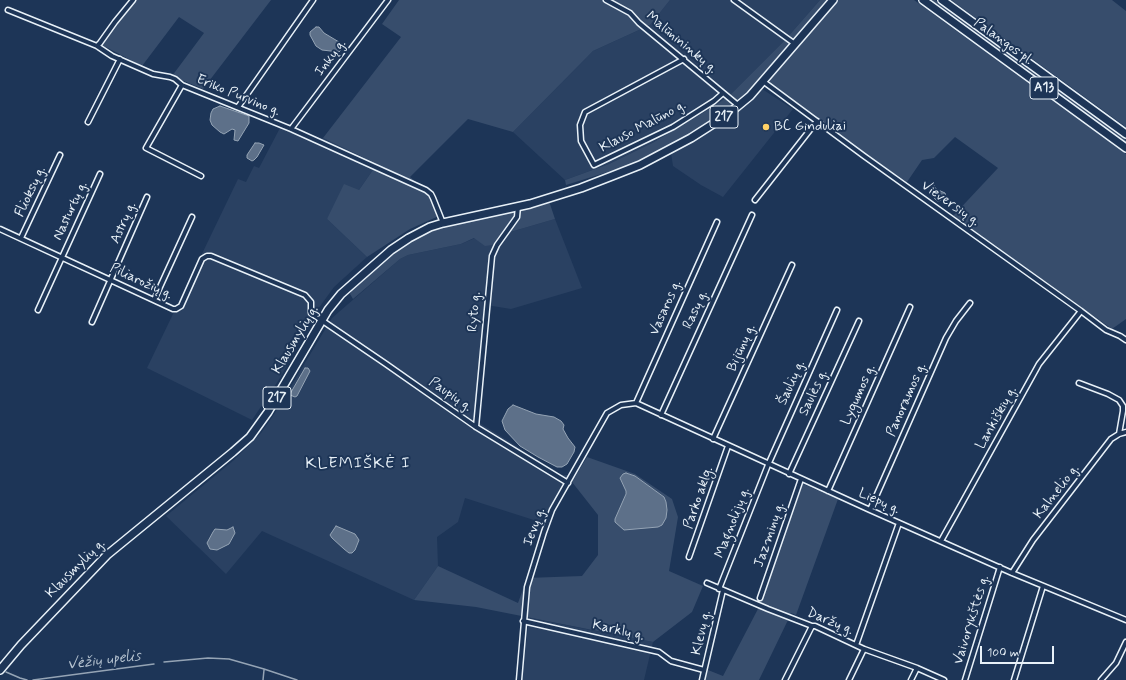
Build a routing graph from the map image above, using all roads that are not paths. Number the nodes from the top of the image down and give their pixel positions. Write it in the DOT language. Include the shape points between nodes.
graph roads {
  1 [pos="133,0"];
  2 [pos="313,0"];
  3 [pos="388,0"];
  4 [pos="606,0"];
  5 [pos="734,0"];
  6 [pos="833,0"];
  7 [pos="923,0"];
  8 [pos="942,0"];
  9 [pos="8,10"];
  10 [pos="795,44"];
  11 [pos="96,46"];
  12 [pos="120,59"];
  13 [pos="684,59"];
  14 [pos="764,82"];
  15 [pos="182,85"];
  16 [pos="723,93"];
  17 [pos="739,106"];
  18 [pos="238,107"];
  19 [pos="817,121"];
  20 [pos="88,122"];
  21 [pos="291,129"];
  22 [pos="1126,134"];
  23 [pos="1126,148"];
  24 [pos="60,155"];
  25 [pos="100,174"];
  26 [pos="201,176"];
  27 [pos="147,197"];
  28 [pos="755,200"];
  29 [pos="518,206"];
  30 [pos="752,215"];
  31 [pos="192,217"];
  32 [pos="717,222"];
  33 [pos="444,223"];
  34 [pos="0,229"];
  35 [pos="21,238"];
  36 [pos="62,257"];
  37 [pos="792,265"];
  38 [pos="110,279"];
  39 [pos="154,300"];
  40 [pos="970,303"];
  41 [pos="910,307"];
  42 [pos="38,310"];
  43 [pos="837,310"];
  44 [pos="1081,311"];
  45 [pos="322,320"];
  46 [pos="859,321"];
  47 [pos="92,322"];
  48 [pos="1126,340"];
  49 [pos="1079,383"];
  50 [pos="636,403"];
  51 [pos="661,415"];
  52 [pos="476,426"];
  53 [pos="1126,432"];
  54 [pos="1119,434"];
  55 [pos="713,439"];
  56 [pos="728,446"];
  57 [pos="768,464"];
  58 [pos="789,474"];
  59 [pos="801,479"];
  60 [pos="568,483"];
  61 [pos="828,492"];
  62 [pos="870,510"];
  63 [pos="899,523"];
  64 [pos="941,541"];
  65 [pos="689,557"];
  66 [pos="1000,568"];
  67 [pos="1012,573"];
  68 [pos="707,583"];
  69 [pos="1043,586"];
  70 [pos="721,589"];
  71 [pos="760,598"];
  72 [pos="524,620"];
  73 [pos="1126,620"];
  74 [pos="812,626"];
  75 [pos="1126,642"];
  76 [pos="856,645"];
  77 [pos="864,649"];
  78 [pos="917,668"];
  79 [pos="0,670"];
  80 [pos="704,670"];
  81 [pos="939,679"];
  82 [pos="519,680"];
  83 [pos="702,680"];
  84 [pos="785,680"];
  85 [pos="849,680"];
  86 [pos="911,680"];
  87 [pos="944,680"];
  88 [pos="965,680"];
  89 [pos="1014,680"];
  90 [pos="1101,680"];
  1 -- 11 [label="street"];
  2 -- 18 [label="street"];
  3 -- 21 [label="street, Inkų g."];
  4 -- 13 [label="street, Malūnininkų g." via="630,13"];
  5 -- 10 [label="street"];
  6 -- 10 [label="main road, 217"];
  7 -- 23 [label="main road, Palangos pl. / A13"];
  8 -- 22 [label="main road, Palangos pl. / A13"];
  9 -- 11 [label="street, Eriko Purvino g."];
  10 -- 14 [label="main road, 217"];
  11 -- 12 [label="street, Eriko Purvino g."];
  12 -- 15 [label="street, Eriko Purvino g." via="153,74 176,79"];
  12 -- 20 [label="street"];
  13 -- 16 [label="street, Malūnininkų g."];
  13 -- 16 [label="street, Klauso Malūno g." via="585,112 580,125 581,141 594,166 673,127"];
  14 -- 17 [label="main road, 217"];
  14 -- 19 [label="street, Vieversių g."];
  15 -- 18 [label="street, Eriko Purvino g."];
  15 -- 26 [label="street" via="146,148"];
  16 -- 17 [label="street, Malūnininkų g."];
  17 -- 29 [label="main road, Klausmylių g. / 217" via="714,124 640,165 581,188"];
  18 -- 21 [label="street, Eriko Purvino g."];
  19 -- 28 [label="street"];
  19 -- 44 [label="street, Vieversių g."];
  21 -- 33 [label="street, Eriko Purvino g." via="426,190 431,194"];
  24 -- 35 [label="street, Flioksų g."];
  25 -- 36 [label="street, Nasturtų g."];
  27 -- 38 [label="street, Astrų g."];
  29 -- 33 [label="main road, Klausmylių g. / 217"];
  29 -- 52 [label="street, Ryto g." via="517,217 492,256"];
  30 -- 51 [label="street, Rasų g."];
  31 -- 39 [label="street"];
  32 -- 50 [label="street, Vasaros g."];
  33 -- 45 [label="main road, Klausmylių g. / 217" via="418,233 391,250 342,294"];
  34 -- 35 [label="street, Piliarožių g."];
  35 -- 36 [label="street, Piliarožių g."];
  36 -- 38 [label="street, Piliarožių g."];
  36 -- 42 [label="street, Nasturtų g."];
  37 -- 55 [label="street, Bijūnų g."];
  38 -- 39 [label="street, Piliarožių g."];
  38 -- 47 [label="street, Astrų g."];
  39 -- 45 [label="street, Piliarožių g." via="173,309 179,308 202,259 211,256 306,295 311,302 311,313"];
  40 -- 62 [label="street, Panoramos g." via="946,338"];
  41 -- 61 [label="street, Lygumos g."];
  43 -- 57 [label="street, Šaulių g."];
  44 -- 48 [label="street, Vieversių g." via="1106,330"];
  44 -- 64 [label="street, Lankiškių g." via="1039,364"];
  45 -- 52 [label="street, Paupių g."];
  45 -- 79 [label="main road, Klausmylių g. / 217" via="268,412 250,437 106,555"];
  46 -- 58 [label="street, Saulės g."];
  49 -- 54 [label="street" via="1119,400 1124,411"];
  50 -- 51 [label="street, Liepų g."];
  50 -- 60 [label="street, Ievų g." via="617,406 608,413"];
  51 -- 55 [label="street, Liepų g."];
  52 -- 60 [label="street, Paupių g."];
  53 -- 54 [label="street, Kalnelio g."];
  54 -- 67 [label="street, Kalnelio g." via="1108,442 1033,540"];
  55 -- 56 [label="street, Liepų g."];
  56 -- 57 [label="street, Liepų g."];
  56 -- 65 [label="street, Parko aklg."];
  57 -- 58 [label="street, Liepų g."];
  57 -- 70 [label="street, Magnolijų g."];
  58 -- 59 [label="street, Liepų g."];
  59 -- 61 [label="street, Liepų g."];
  59 -- 71 [label="street, Jazminų g."];
  60 -- 72 [label="street, Ievų g." via="552,510 544,532 527,587"];
  61 -- 62 [label="street, Liepų g."];
  62 -- 63 [label="street, Liepų g."];
  63 -- 64 [label="street, Liepų g."];
  63 -- 76 [label="street"];
  64 -- 66 [label="street, Liepų g."];
  66 -- 67 [label="street, Liepų g."];
  66 -- 88 [label="street, Vaivorykštės g."];
  67 -- 69 [label="street, Liepų g."];
  68 -- 70 [label="street, Daržų g."];
  69 -- 73 [label="street, Liepų g."];
  69 -- 89 [label="street"];
  70 -- 74 [label="street, Daržų g."];
  70 -- 80 [label="street, Klevų g."];
  72 -- 80 [label="street, Karklų g." via="659,652 671,662"];
  72 -- 82 [label="street, Ievų g."];
  74 -- 76 [label="street, Daržų g."];
  74 -- 84 [label="street"];
  75 -- 90 [label="street" via="1116,663"];
  76 -- 77 [label="street, Daržų g."];
  77 -- 78 [label="street, Daržų g."];
  77 -- 85 [label="street"];
  78 -- 81 [label="street, Daržų g."];
  78 -- 86 [label="street"];
  80 -- 83 [label="street, Klevų g."];
  81 -- 87 [label="street, Daržų g."];
}
